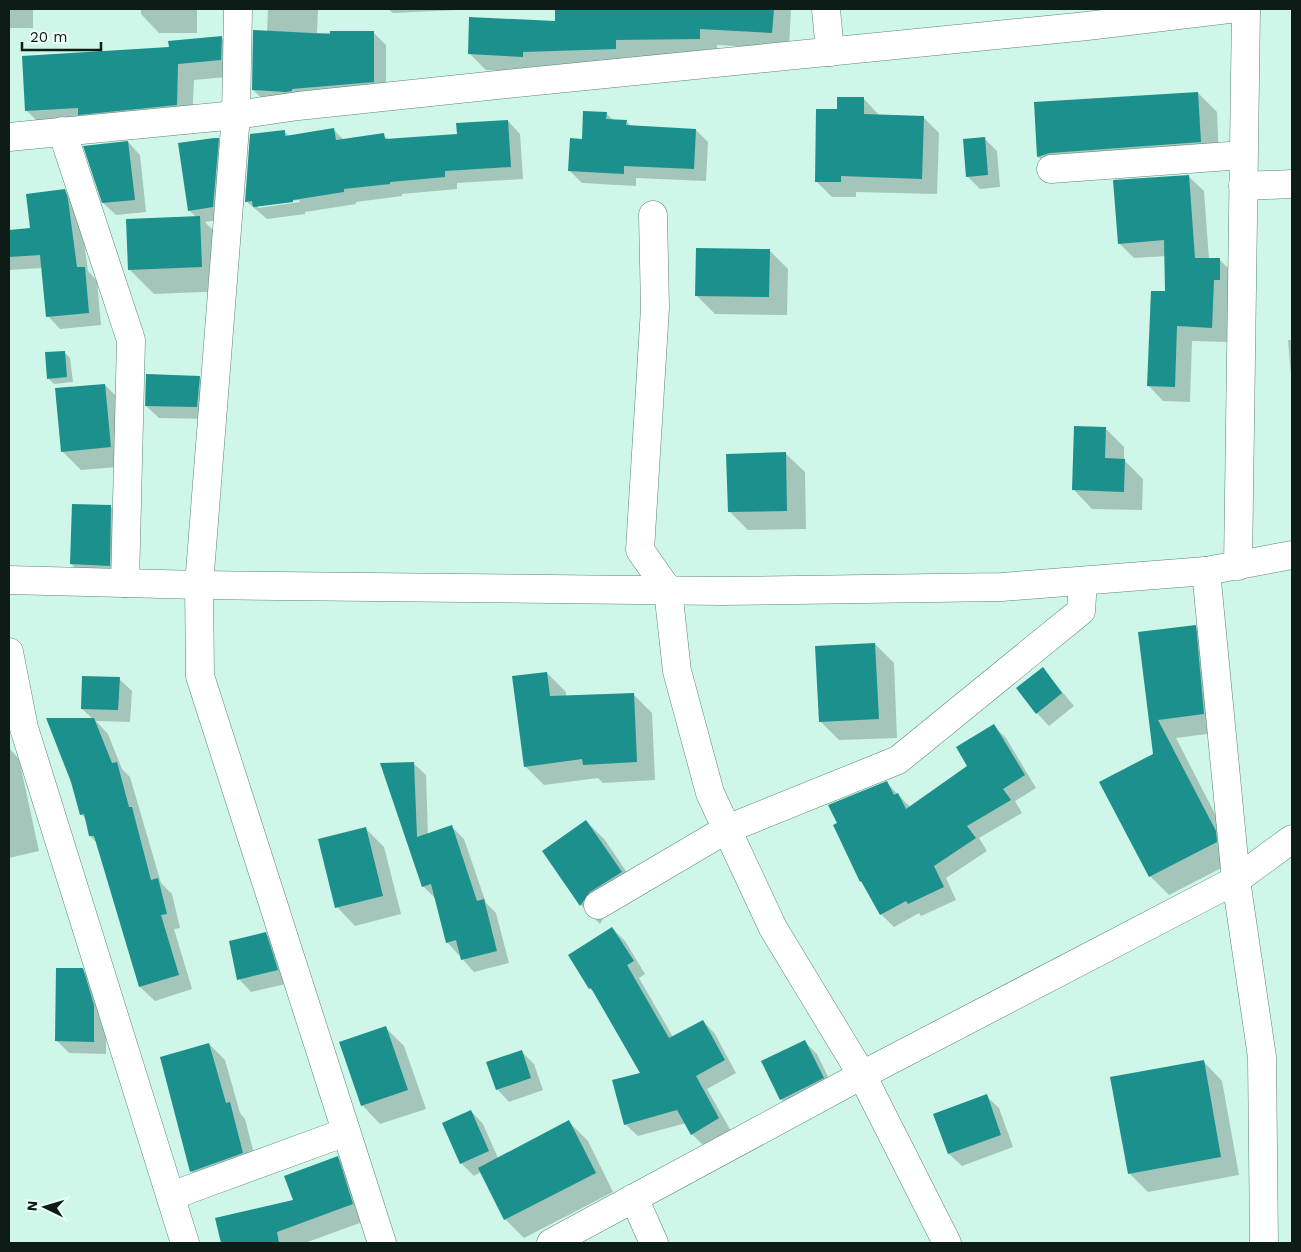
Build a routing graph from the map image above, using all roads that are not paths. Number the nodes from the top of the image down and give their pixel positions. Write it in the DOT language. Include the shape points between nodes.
graph roads {
  1 [pos="238,9"];
  2 [pos="826,9"];
  3 [pos="1229,9"];
  4 [pos="1246,9"];
  5 [pos="830,52"];
  6 [pos="236,115"];
  7 [pos="62,132"];
  8 [pos="9,137"];
  9 [pos="1243,155"];
  10 [pos="1051,169"];
  11 [pos="1292,184"];
  12 [pos="1243,186"];
  13 [pos="653,215"];
  14 [pos="1292,555"];
  15 [pos="1292,563"];
  16 [pos="1238,566"];
  17 [pos="1206,571"];
  18 [pos="9,580"];
  19 [pos="1083,581"];
  20 [pos="125,583"];
  21 [pos="199,585"];
  22 [pos="668,590"];
  23 [pos="9,652"];
  24 [pos="727,829"];
  25 [pos="1292,839"];
  26 [pos="1236,880"];
  27 [pos="598,905"];
  28 [pos="862,1075"];
  29 [pos="346,1132"];
  30 [pos="171,1196"];
  31 [pos="634,1198"];
  32 [pos="186,1243"];
  33 [pos="382,1243"];
  34 [pos="551,1243"];
  35 [pos="654,1243"];
  36 [pos="947,1243"];
  37 [pos="1264,1243"];
  1 -- 6 [label="street"];
  2 -- 5 [label="street"];
  3 -- 5 [label="street"];
  4 -- 9 [label="street"];
  5 -- 6 [label="street"];
  6 -- 7 [label="street"];
  6 -- 21 [label="street"];
  7 -- 8 [label="street"];
  7 -- 20 [label="street" via="131,340"];
  9 -- 10 [label="street"];
  9 -- 12 [label="street"];
  11 -- 12 [label="street"];
  12 -- 16 [label="street"];
  13 -- 22 [label="street" via="655,308 640,550"];
  14 -- 16 [label="street"];
  15 -- 16 [label="street"];
  16 -- 17 [label="street"];
  17 -- 19 [label="street"];
  17 -- 26 [label="street"];
  18 -- 20 [label="street"];
  19 -- 22 [label="street" via="1002,587"];
  19 -- 24 [label="street" via="1081,611 898,760"];
  20 -- 21 [label="street"];
  21 -- 22 [label="street"];
  21 -- 29 [label="street" via="200,676"];
  22 -- 24 [label="street" via="677,671 710,793"];
  23 -- 30 [label="street" via="24,728"];
  24 -- 27 [label="street"];
  24 -- 28 [label="street" via="773,928"];
  25 -- 26 [label="street"];
  26 -- 28 [label="street"];
  26 -- 37 [label="street" via="1262,1057"];
  28 -- 31 [label="street"];
  28 -- 36 [label="street"];
  29 -- 30 [label="street"];
  29 -- 33 [label="street"];
  30 -- 32 [label="street"];
  31 -- 34 [label="street"];
  31 -- 35 [label="street"];
}
